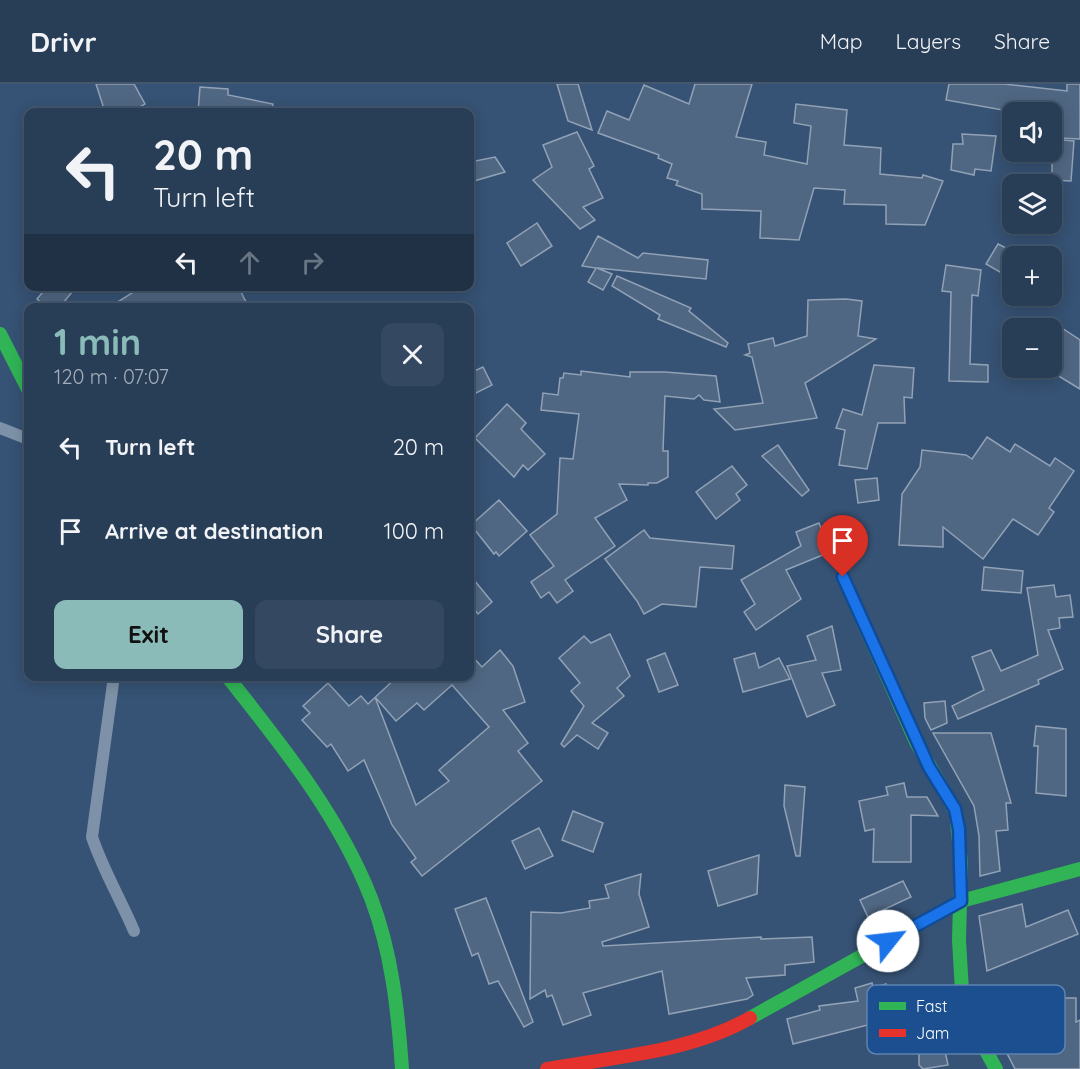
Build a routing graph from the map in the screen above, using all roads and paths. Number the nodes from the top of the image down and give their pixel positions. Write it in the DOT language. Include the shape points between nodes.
graph roads {
  1 [pos="0,334"];
  2 [pos="24,381"];
  3 [pos="0,428"];
  4 [pos="24,437"];
  5 [pos="843,577"];
  6 [pos="113,681"];
  7 [pos="231,681"];
  8 [pos="1080,869"];
  9 [pos="961,901"];
  10 [pos="134,931"];
  11 [pos="964,985"];
  12 [pos="988,1054"];
  13 [pos="402,1069"];
  14 [pos="547,1069"];
  15 [pos="996,1069"];
  1 -- 2 [label="street"];
  3 -- 4 [label="lane"];
  5 -- 9 [label="street" via="929,767 955,809"];
  6 -- 10 [label="lane" via="92,837"];
  7 -- 13 [label="street" via="320,803 362,879 386,951 398,1014"];
  8 -- 9 [label="street"];
  9 -- 11 [label="street" via="959,951"];
  9 -- 14 [label="street" via="722,1032 681,1044"];
  12 -- 15 [label="street"];
}
